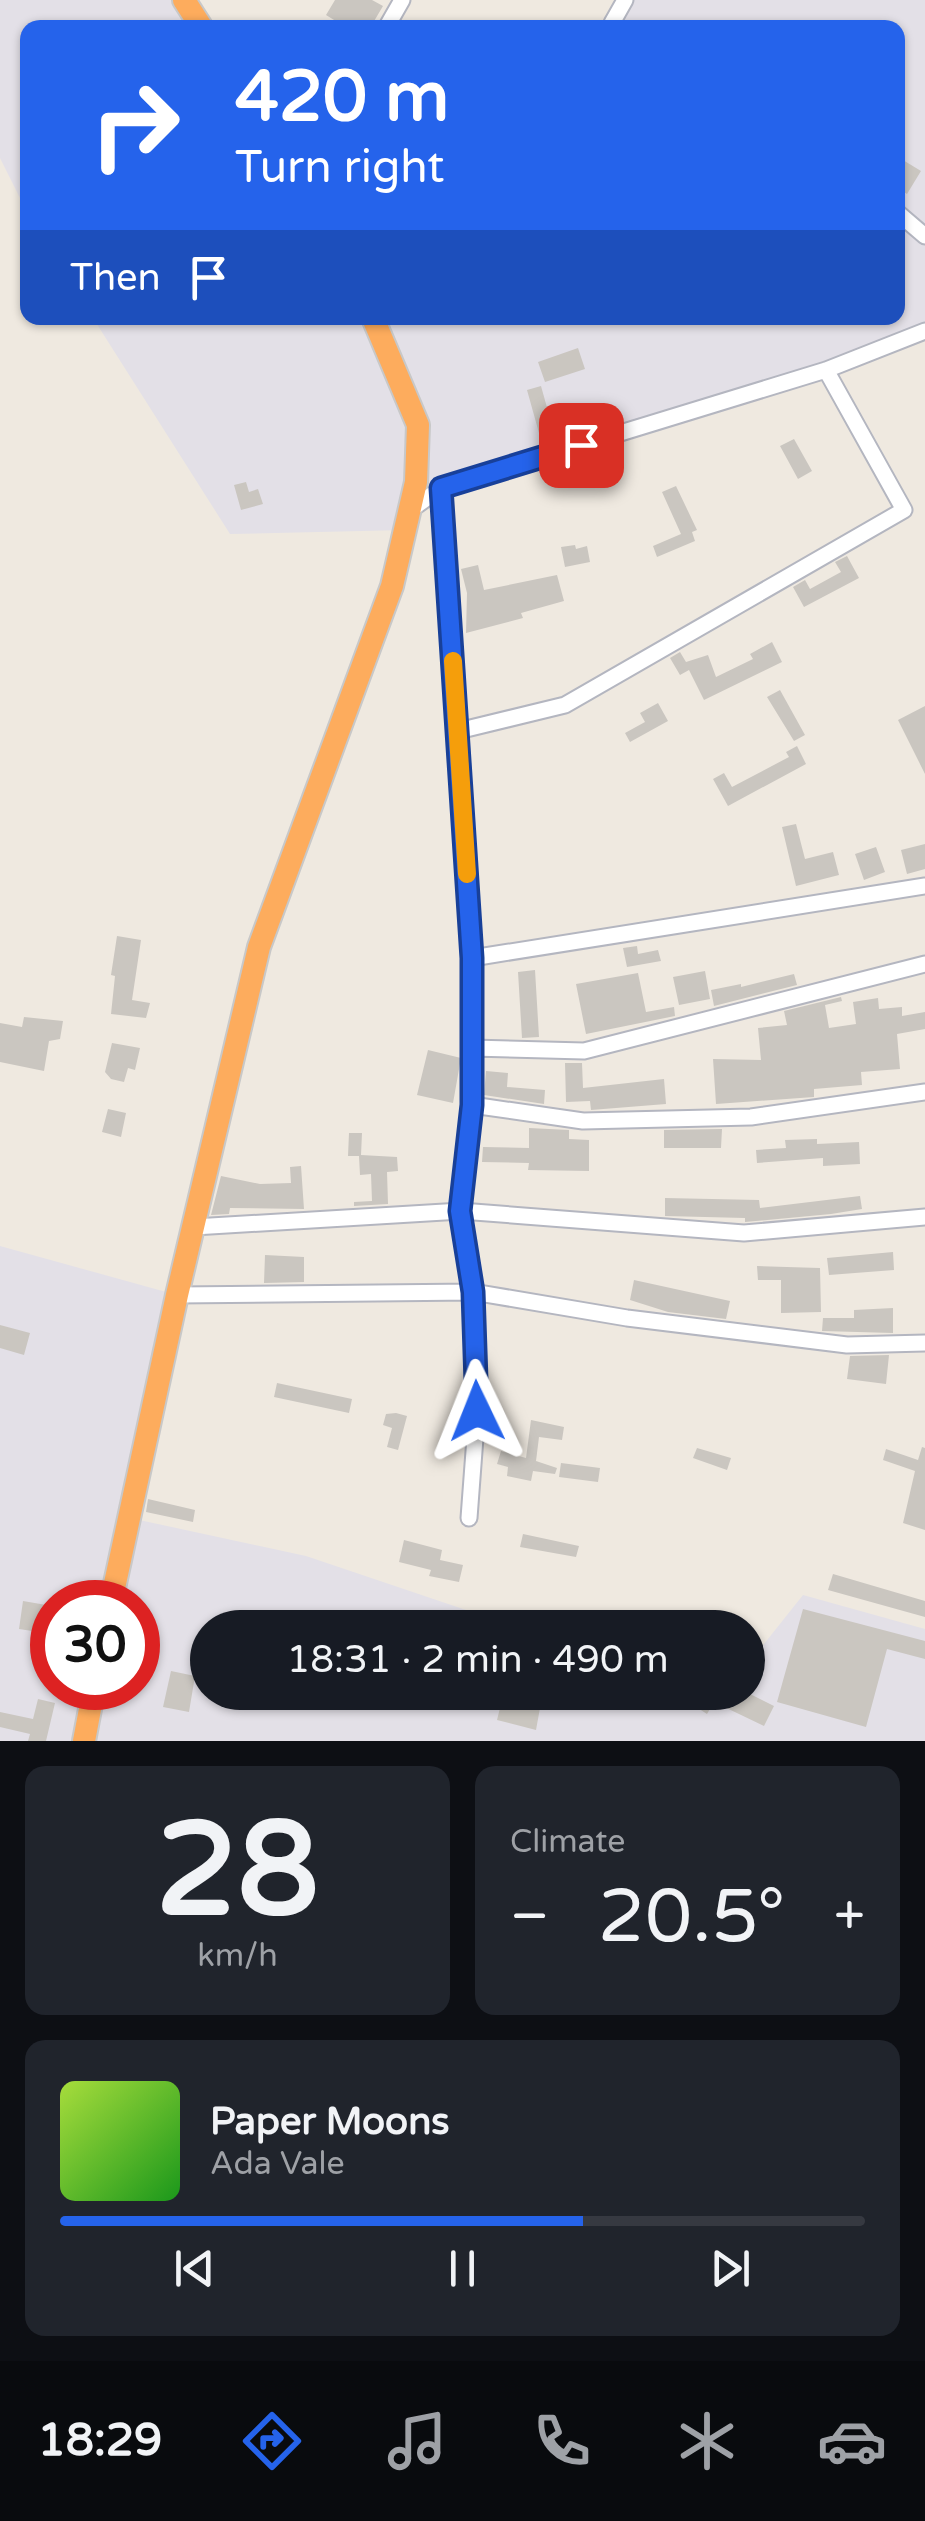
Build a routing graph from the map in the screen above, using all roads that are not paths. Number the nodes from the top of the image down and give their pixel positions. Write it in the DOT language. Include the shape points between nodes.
graph roads {
  1 [pos="905,220"];
  2 [pos="925,236"];
  3 [pos="376,325"];
  4 [pos="925,331"];
  5 [pos="826,370"];
  6 [pos="441,488"];
  7 [pos="410,511"];
  8 [pos="458,731"];
  9 [pos="925,886"];
  10 [pos="472,958"];
  11 [pos="925,964"];
  12 [pos="472,1048"];
  13 [pos="925,1092"];
  14 [pos="472,1105"];
  15 [pos="460,1211"];
  16 [pos="925,1216"];
  17 [pos="194,1226"];
  18 [pos="473,1292"];
  19 [pos="177,1295"];
  20 [pos="925,1343"];
  21 [pos="468,1518"];
  22 [pos="117,1580"];
  23 [pos="90,1710"];
  24 [pos="84,1741"];
  1 -- 2 [label="street"];
  3 -- 7 [label="highway" via="418,425"];
  4 -- 5 [label="street"];
  5 -- 6 [label="street"];
  5 -- 8 [label="street" via="904,510 565,705"];
  6 -- 7 [label="street"];
  6 -- 8 [label="street"];
  7 -- 17 [label="highway" via="392,586 259,947"];
  8 -- 10 [label="street"];
  9 -- 10 [label="street"];
  10 -- 12 [label="street"];
  11 -- 12 [label="street" via="584,1051"];
  12 -- 14 [label="street"];
  13 -- 14 [label="street" via="750,1117 583,1121"];
  14 -- 15 [label="street"];
  15 -- 16 [label="street" via="744,1233"];
  15 -- 17 [label="street"];
  15 -- 18 [label="street"];
  17 -- 19 [label="highway"];
  18 -- 19 [label="street"];
  18 -- 20 [label="street" via="847,1345"];
  18 -- 21 [label="street" via="477,1411"];
  19 -- 22 [label="highway"];
  23 -- 24 [label="highway"];
}
